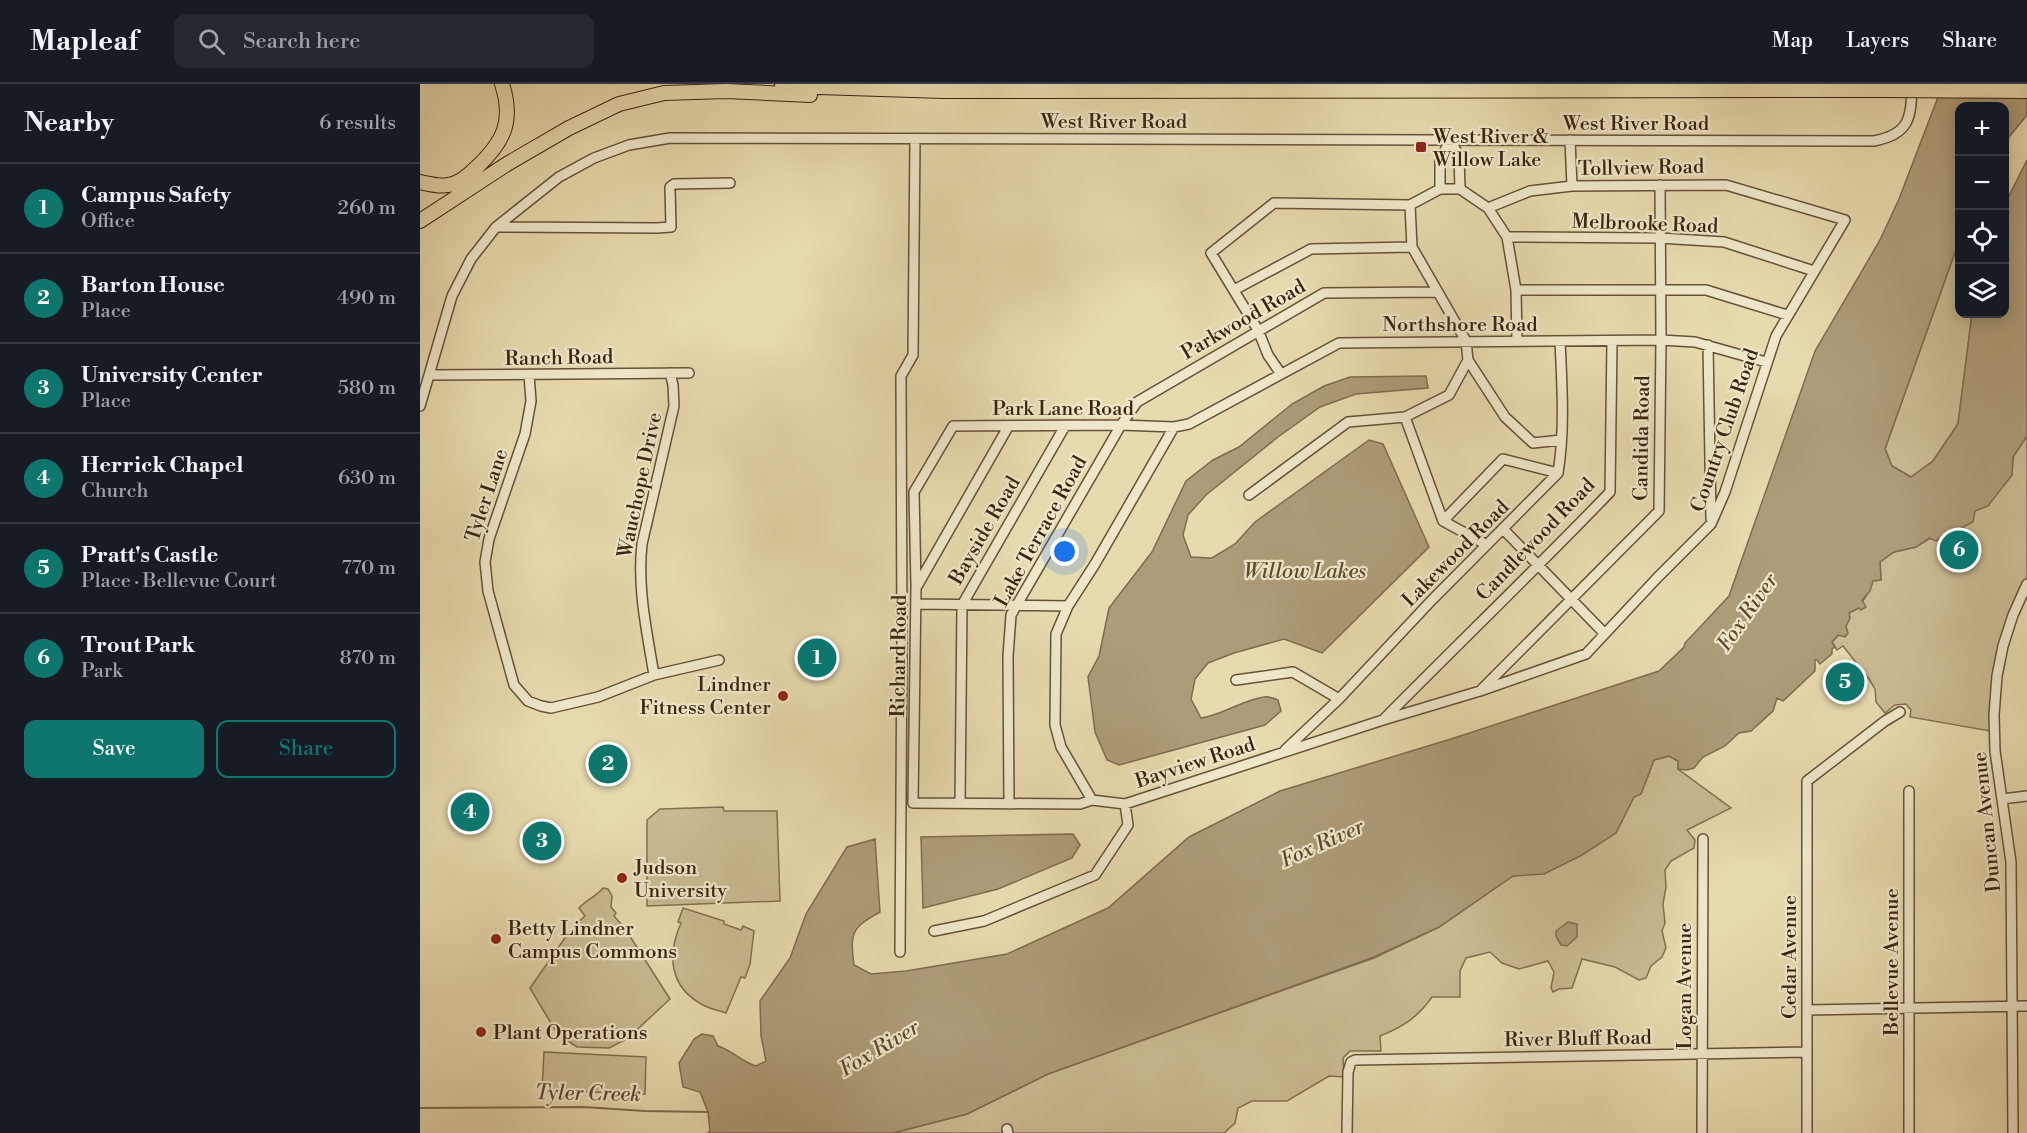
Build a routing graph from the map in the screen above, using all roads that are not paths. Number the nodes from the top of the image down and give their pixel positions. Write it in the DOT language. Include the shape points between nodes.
graph roads {
  1 [pos="502,84"];
  2 [pos="782,84"];
  3 [pos="1912,84"];
  4 [pos="944,91"];
  5 [pos="2027,91"];
  6 [pos="915,139"];
  7 [pos="1450,140"];
  8 [pos="1570,140"];
  9 [pos="420,182"];
  10 [pos="730,183"];
  11 [pos="1660,185"];
  12 [pos="1572,186"];
  13 [pos="1440,189"];
  14 [pos="1460,189"];
  15 [pos="1410,205"];
  16 [pos="1488,208"];
  17 [pos="1845,220"];
  18 [pos="420,221"];
  19 [pos="496,227"];
  20 [pos="1507,237"];
  21 [pos="1660,238"];
  22 [pos="1412,247"];
  23 [pos="1815,270"];
  24 [pos="1660,289"];
  25 [pos="1234,290"];
  26 [pos="1516,290"];
  27 [pos="1438,292"];
  28 [pos="1787,315"];
  29 [pos="1258,330"];
  30 [pos="1661,340"];
  31 [pos="1466,341"];
  32 [pos="1517,341"];
  33 [pos="1560,341"];
  34 [pos="1612,341"];
  35 [pos="1708,345"];
  36 [pos="1468,360"];
  37 [pos="1766,362"];
  38 [pos="670,373"];
  39 [pos="688,373"];
  40 [pos="1281,374"];
  41 [pos="429,375"];
  42 [pos="529,375"];
  43 [pos="420,406"];
  44 [pos="1404,417"];
  45 [pos="1121,425"];
  46 [pos="1065,426"];
  47 [pos="1008,427"];
  48 [pos="1174,427"];
  49 [pos="1561,440"];
  50 [pos="1558,473"];
  51 [pos="1249,495"];
  52 [pos="1443,521"];
  53 [pos="1711,524"];
  54 [pos="1504,530"];
  55 [pos="1487,545"];
  56 [pos="1538,566"];
  57 [pos="2027,584"];
  58 [pos="916,588"];
  59 [pos="1571,600"];
  60 [pos="916,604"];
  61 [pos="962,605"];
  62 [pos="1016,606"];
  63 [pos="1068,606"];
  64 [pos="1604,633"];
  65 [pos="719,660"];
  66 [pos="654,675"];
  67 [pos="1236,680"];
  68 [pos="1480,691"];
  69 [pos="1339,699"];
  70 [pos="1900,712"];
  71 [pos="1383,720"];
  72 [pos="1284,752"];
  73 [pos="1909,791"];
  74 [pos="2027,796"];
  75 [pos="2002,798"];
  76 [pos="1092,800"];
  77 [pos="913,803"];
  78 [pos="960,803"];
  79 [pos="1009,804"];
  80 [pos="1125,804"];
  81 [pos="1702,839"];
  82 [pos="934,931"];
  83 [pos="900,952"];
  84 [pos="2012,1006"];
  85 [pos="2027,1006"];
  86 [pos="1909,1008"];
  87 [pos="1807,1010"];
  88 [pos="1806,1052"];
  89 [pos="1702,1053"];
  90 [pos="1347,1133"];
  91 [pos="1702,1133"];
  92 [pos="1807,1133"];
  93 [pos="1909,1133"];
  94 [pos="2013,1133"];
  1 -- 9 [label="highway" via="507,125 492,153 454,184"];
  2 -- 4 [label="highway"];
  3 -- 8 [label="street, West River Road" via="1908,120 1900,132 1874,141"];
  4 -- 5 [label="highway, bridge"];
  4 -- 18 [label="highway" via="873,97 726,91 664,93 619,104 507,164"];
  6 -- 7 [label="street, West River Road"];
  6 -- 19 [label="street, West River Road" via="670,138 629,145 559,177"];
  6 -- 83 [label="street" via="913,354 901,376"];
  7 -- 8 [label="street, West River Road"];
  7 -- 13 [label="street" via="1440,161"];
  7 -- 14 [label="street" via="1459,156"];
  8 -- 12 [label="street"];
  10 -- 19 [label="street" via="674,184 670,188 671,227"];
  11 -- 12 [label="street, Tollview Road"];
  11 -- 17 [label="street, Tollview Road" via="1726,185"];
  11 -- 21 [label="street, Candida Road"];
  12 -- 16 [label="street, Tollview Road" via="1530,191"];
  13 -- 14 [label="street"];
  13 -- 15 [label="street"];
  14 -- 16 [label="street"];
  15 -- 22 [label="street"];
  15 -- 25 [label="street" via="1274,203 1211,253"];
  16 -- 20 [label="street"];
  17 -- 23 [label="street, Country Club Road"];
  19 -- 41 [label="street, West River Road" via="471,259 453,296"];
  20 -- 21 [label="street, Melbrooke Road"];
  20 -- 26 [label="street"];
  21 -- 23 [label="street, Melbrooke Road" via="1724,242"];
  21 -- 24 [label="street, Candida Road"];
  22 -- 25 [label="street" via="1311,249"];
  22 -- 27 [label="street"];
  23 -- 28 [label="street, Country Club Road"];
  24 -- 26 [label="street"];
  24 -- 28 [label="street" via="1706,290"];
  24 -- 30 [label="street, Candida Road"];
  25 -- 29 [label="street"];
  26 -- 32 [label="street"];
  27 -- 29 [label="street, Parkwood Road" via="1323,293"];
  27 -- 31 [label="street"];
  28 -- 37 [label="street, Country Club Road"];
  29 -- 40 [label="street"];
  29 -- 45 [label="street, Parkwood Road" via="1137,402"];
  30 -- 34 [label="street, Northshore Road"];
  30 -- 35 [label="street, Northshore Road"];
  30 -- 59 [label="street, Candida Road" via="1659,511"];
  31 -- 32 [label="street, Northshore Road"];
  31 -- 36 [label="street"];
  31 -- 40 [label="street, Northshore Road" via="1339,343"];
  32 -- 33 [label="street, Northshore Road"];
  33 -- 34 [label="street, Northshore Road"];
  33 -- 49 [label="street"];
  34 -- 56 [label="street, Candlewood Road" via="1610,492"];
  35 -- 37 [label="street, Northshore Road"];
  35 -- 53 [label="street"];
  36 -- 44 [label="street" via="1449,396"];
  36 -- 49 [label="street" via="1505,417 1533,443"];
  37 -- 53 [label="street, Country Club Road"];
  38 -- 39 [label="street, Ranch Road"];
  38 -- 42 [label="street, Ranch Road"];
  38 -- 66 [label="street, Wauchope Drive" via="674,406 640,562"];
  40 -- 48 [label="street, Northshore Road" via="1190,424"];
  41 -- 42 [label="street, Ranch Road"];
  41 -- 43 [label="street, West River Road"];
  42 -- 66 [label="street, Tyler Lane" via="529,418 486,551 485,576 514,685 528,701 551,708 598,697"];
  44 -- 51 [label="street" via="1348,422"];
  44 -- 52 [label="street"];
  45 -- 46 [label="street, Park Lane Road"];
  45 -- 48 [label="street, Park Lane Road"];
  45 -- 62 [label="street, Lake Terrace Road"];
  46 -- 47 [label="street, Park Lane Road"];
  46 -- 61 [label="street, Bayside Road"];
  47 -- 58 [label="street, Richard Road"];
  47 -- 58 [label="street, Park Lane Road" via="954,426 914,492"];
  48 -- 63 [label="street"];
  49 -- 50 [label="street"];
  50 -- 52 [label="street" via="1503,459"];
  50 -- 54 [label="street, Lakewood Road"];
  52 -- 55 [label="street"];
  53 -- 64 [label="street, Country Club Road"];
  54 -- 55 [label="street, Lakewood Road"];
  54 -- 56 [label="street"];
  55 -- 69 [label="street, Lakewood Road"];
  56 -- 59 [label="street"];
  56 -- 71 [label="street, Candlewood Road"];
  57 -- 75 [label="street, Duncan Avenue" via="2008,629 1997,676 1995,743"];
  58 -- 60 [label="street, Richard Road"];
  59 -- 64 [label="street"];
  59 -- 68 [label="street, Candida Road"];
  60 -- 61 [label="street"];
  60 -- 77 [label="street, Richard Road"];
  61 -- 62 [label="street"];
  61 -- 78 [label="street, Bayside Road"];
  62 -- 63 [label="street"];
  62 -- 79 [label="street, Lake Terrace Road" via="1011,615 1008,647"];
  63 -- 76 [label="street" via="1056,634 1055,725 1061,747"];
  64 -- 68 [label="street, Country Club Road" via="1586,654"];
  65 -- 66 [label="street"];
  67 -- 69 [label="street" via="1293,672"];
  68 -- 71 [label="street, Bayview Road"];
  69 -- 72 [label="street, Lakewood Road"];
  70 -- 87 [label="street, Cedar Avenue" via="1807,781"];
  71 -- 72 [label="street, Bayview Road"];
  72 -- 80 [label="street, Bayview Road"];
  73 -- 86 [label="street, Bellevue Avenue"];
  74 -- 75 [label="street"];
  75 -- 84 [label="street, Duncan Avenue" via="2012,862"];
  76 -- 79 [label="street, Bayview Road" via="1080,804"];
  76 -- 80 [label="street, Bayview Road"];
  77 -- 78 [label="street, Bayview Road"];
  78 -- 79 [label="street, Bayview Road"];
  80 -- 82 [label="street" via="1128,825 1095,875 984,921"];
  81 -- 89 [label="street, Logan Avenue"];
  84 -- 85 [label="street"];
  84 -- 86 [label="street"];
  84 -- 94 [label="street, Duncan Avenue"];
  86 -- 87 [label="street"];
  86 -- 93 [label="street, Bellevue Avenue"];
  87 -- 88 [label="street, Cedar Avenue"];
  88 -- 89 [label="street, River Bluff Road"];
  88 -- 92 [label="street, Cedar Avenue"];
  89 -- 90 [label="street, River Bluff Road" via="1355,1060 1348,1072"];
  89 -- 91 [label="street, Logan Avenue"];
}
